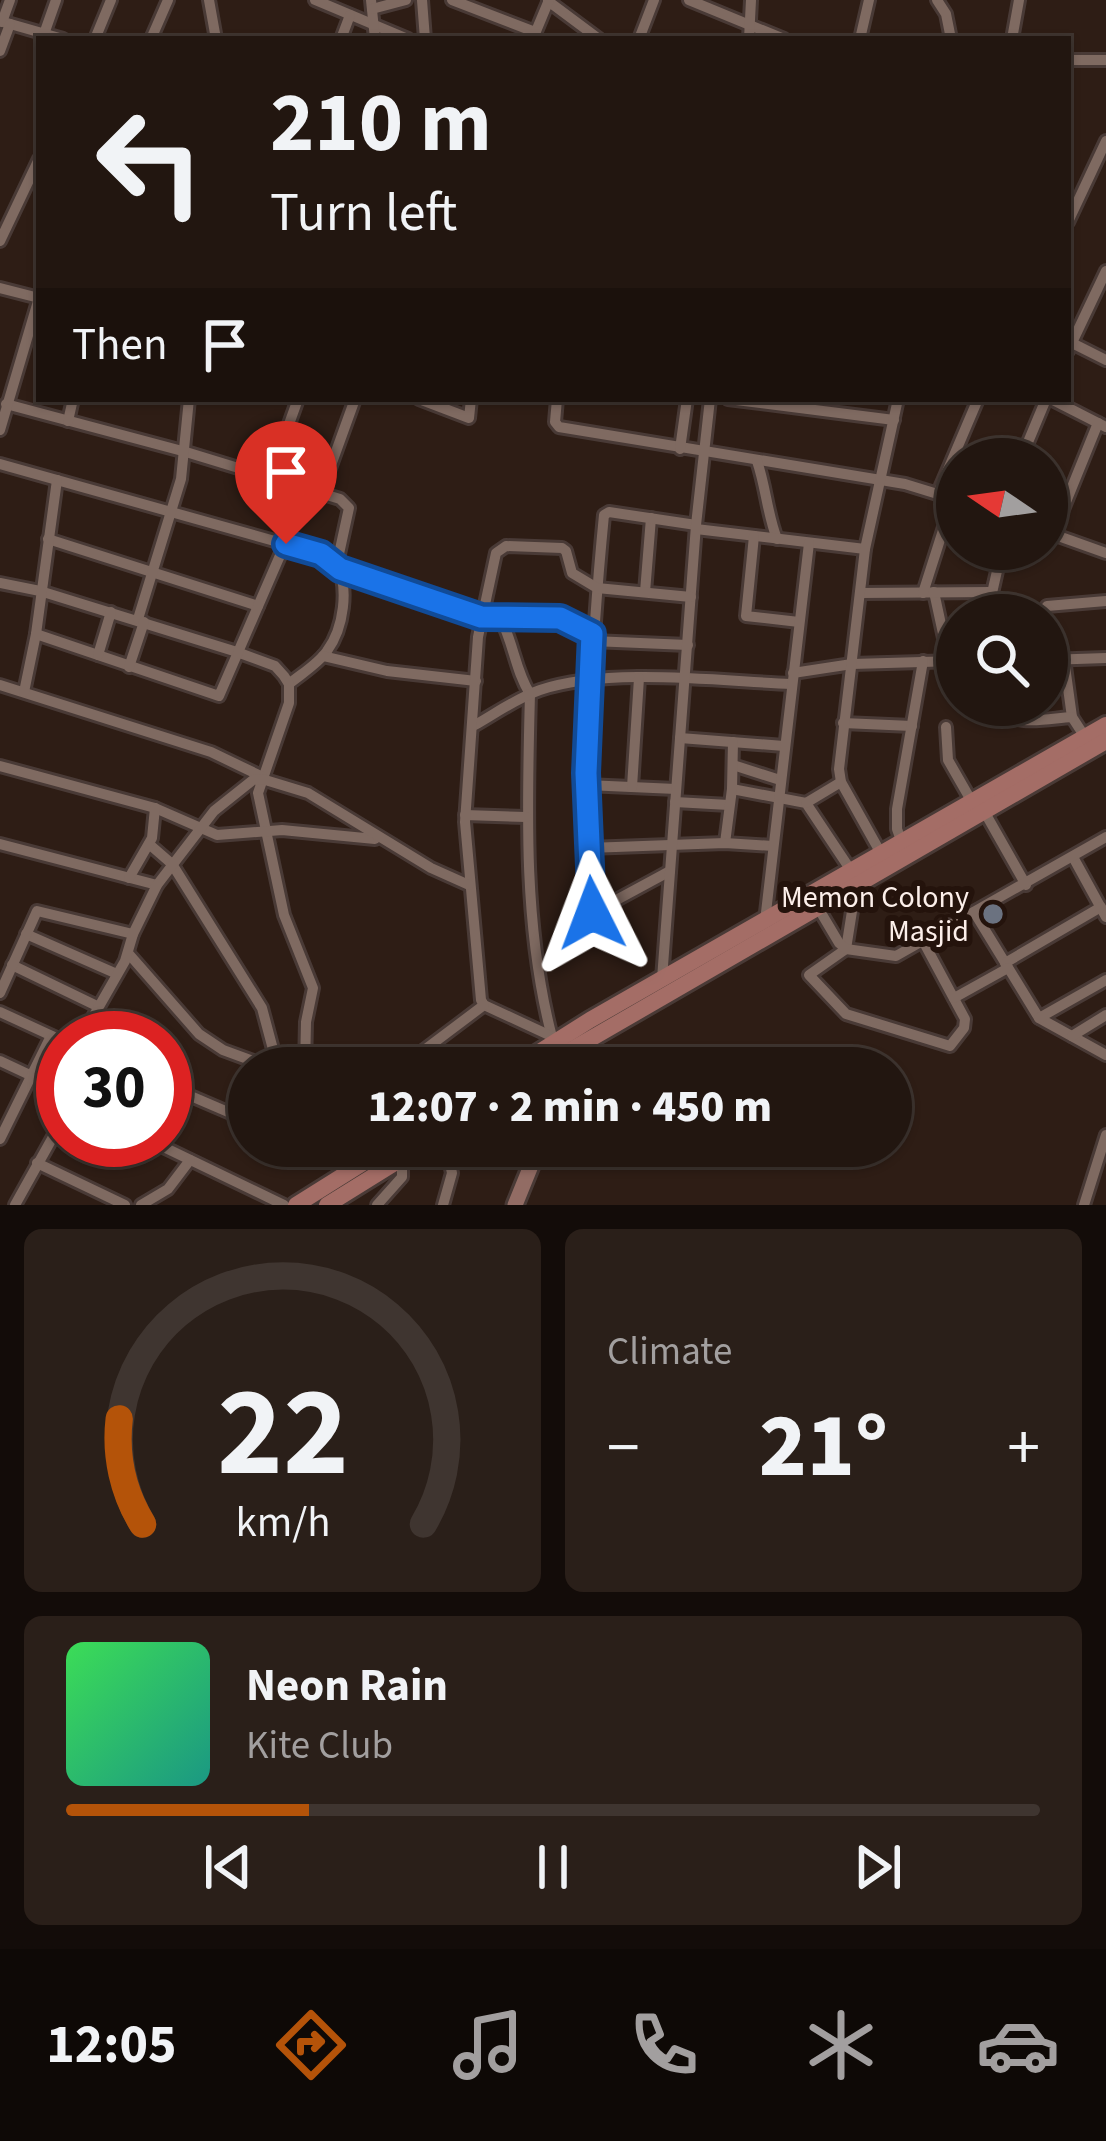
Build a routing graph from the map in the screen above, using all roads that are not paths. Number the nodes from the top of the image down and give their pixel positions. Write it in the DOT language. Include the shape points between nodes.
graph roads {
  1 [pos="10,0"];
  2 [pos="56,0"];
  3 [pos="111,0"];
  4 [pos="168,0"];
  5 [pos="193,0"];
  6 [pos="315,0"];
  7 [pos="406,0"];
  8 [pos="422,0"];
  9 [pos="452,0"];
  10 [pos="549,0"];
  11 [pos="654,0"];
  12 [pos="689,0"];
  13 [pos="752,0"];
  14 [pos="869,0"];
  15 [pos="937,0"];
  16 [pos="1019,0"];
  17 [pos="210,3"];
  18 [pos="372,5"];
  19 [pos="350,14"];
  20 [pos="4,22"];
  21 [pos="374,25"];
  22 [pos="750,32"];
  23 [pos="44,34"];
  24 [pos="52,36"];
  25 [pos="95,36"];
  26 [pos="152,36"];
  27 [pos="216,36"];
  28 [pos="342,36"];
  29 [pos="375,36"];
  30 [pos="401,36"];
  31 [pos="425,36"];
  32 [pos="534,36"];
  33 [pos="595,36"];
  34 [pos="640,36"];
  35 [pos="861,36"];
  36 [pos="950,36"];
  37 [pos="1013,36"];
  38 [pos="0,51"];
  39 [pos="1071,60"];
  40 [pos="1106,60"];
  41 [pos="1106,141"];
  42 [pos="36,165"];
  43 [pos="0,207"];
  44 [pos="14,209"];
  45 [pos="1071,216"];
  46 [pos="0,241"];
  47 [pos="1106,271"];
  48 [pos="0,288"];
  49 [pos="36,297"];
  50 [pos="1091,301"];
  51 [pos="36,308"];
  52 [pos="1106,308"];
  53 [pos="1071,345"];
  54 [pos="1071,347"];
  55 [pos="1106,360"];
  56 [pos="72,402"];
  57 [pos="189,402"];
  58 [pos="297,402"];
  59 [pos="354,402"];
  60 [pos="427,402"];
  61 [pos="471,402"];
  62 [pos="557,402"];
  63 [pos="686,402"];
  64 [pos="710,402"];
  65 [pos="760,402"];
  66 [pos="845,402"];
  67 [pos="897,402"];
  68 [pos="977,402"];
  69 [pos="1048,402"];
  70 [pos="1055,402"];
  71 [pos="6,404"];
  72 [pos="843,414"];
  73 [pos="893,420"];
  74 [pos="68,421"];
  75 [pos="1102,425"];
  76 [pos="0,430"];
  77 [pos="961,438"];
  78 [pos="1031,438"];
  79 [pos="680,449"];
  80 [pos="186,452"];
  81 [pos="705,453"];
  82 [pos="757,461"];
  83 [pos="0,464"];
  84 [pos="270,477"];
  85 [pos="879,479"];
  86 [pos="57,480"];
  87 [pos="321,493"];
  88 [pos="936,493"];
  89 [pos="1068,496"];
  90 [pos="172,512"];
  91 [pos="651,518"];
  92 [pos="696,527"];
  93 [pos="754,536"];
  94 [pos="48,539"];
  95 [pos="777,539"];
  96 [pos="1068,540"];
  97 [pos="809,543"];
  98 [pos="286,544"];
  99 [pos="865,549"];
  100 [pos="1106,554"];
  101 [pos="936,565"];
  102 [pos="338,566"];
  103 [pos="153,570"];
  104 [pos="997,570"];
  105 [pos="0,583"];
  106 [pos="597,588"];
  107 [pos="40,590"];
  108 [pos="645,592"];
  109 [pos="928,592"];
  110 [pos="991,592"];
  111 [pos="860,593"];
  112 [pos="691,597"];
  113 [pos="1106,601"];
  114 [pos="1068,604"];
  115 [pos="258,605"];
  116 [pos="111,612"];
  117 [pos="481,617"];
  118 [pos="500,617"];
  119 [pos="936,618"];
  120 [pos="141,621"];
  121 [pos="799,622"];
  122 [pos="36,634"];
  123 [pos="592,637"];
  124 [pos="688,645"];
  125 [pos="237,652"];
  126 [pos="98,656"];
  127 [pos="323,656"];
  128 [pos="1106,658"];
  129 [pos="1068,659"];
  130 [pos="923,661"];
  131 [pos="936,661"];
  132 [pos="852,664"];
  133 [pos="130,667"];
  134 [pos="639,678"];
  135 [pos="792,679"];
  136 [pos="686,680"];
  137 [pos="476,681"];
  138 [pos="590,682"];
  139 [pos="0,685"];
  140 [pos="289,685"];
  141 [pos="1068,688"];
  142 [pos="24,692"];
  143 [pos="530,694"];
  144 [pos="1068,717"];
  145 [pos="1072,717"];
  146 [pos="844,723"];
  147 [pos="475,725"];
  148 [pos="1106,725"];
  149 [pos="912,726"];
  150 [pos="946,727"];
  151 [pos="1085,737"];
  152 [pos="680,738"];
  153 [pos="733,742"];
  154 [pos="1106,742"];
  155 [pos="784,746"];
  156 [pos="734,765"];
  157 [pos="0,766"];
  158 [pos="262,778"];
  159 [pos="780,780"];
  160 [pos="842,782"];
  161 [pos="586,785"];
  162 [pos="632,787"];
  163 [pos="732,789"];
  164 [pos="676,796"];
  165 [pos="778,800"];
  166 [pos="806,803"];
  167 [pos="729,805"];
  168 [pos="978,807"];
  169 [pos="155,808"];
  170 [pos="466,815"];
  171 [pos="526,817"];
  172 [pos="200,829"];
  173 [pos="263,830"];
  174 [pos="1106,837"];
  175 [pos="384,840"];
  176 [pos="724,843"];
  177 [pos="902,843"];
  178 [pos="0,844"];
  179 [pos="149,844"];
  180 [pos="773,846"];
  181 [pos="672,847"];
  182 [pos="588,848"];
  183 [pos="1073,856"];
  184 [pos="884,860"];
  185 [pos="172,864"];
  186 [pos="670,871"];
  187 [pos="854,877"];
  188 [pos="129,878"];
  189 [pos="157,885"];
  190 [pos="469,885"];
  191 [pos="1026,885"];
  192 [pos="814,900"];
  193 [pos="974,912"];
  194 [pos="1103,912"];
  195 [pos="592,913"];
  196 [pos="765,921"];
  197 [pos="572,924"];
  198 [pos="26,934"];
  199 [pos="133,934"];
  200 [pos="923,941"];
  201 [pos="846,949"];
  202 [pos="128,953"];
  203 [pos="12,965"];
  204 [pos="1006,966"];
  205 [pos="117,974"];
  206 [pos="662,979"];
  207 [pos="1106,980"];
  208 [pos="0,993"];
  209 [pos="954,998"];
  210 [pos="484,1005"];
  211 [pos="97,1006"];
  212 [pos="95,1011"];
  213 [pos="0,1012"];
  214 [pos="1106,1015"];
  215 [pos="1039,1018"];
  216 [pos="36,1028"];
  217 [pos="1072,1036"];
  218 [pos="270,1047"];
  219 [pos="305,1047"];
  220 [pos="428,1047"];
  221 [pos="551,1047"];
  222 [pos="556,1047"];
  223 [pos="560,1047"];
  224 [pos="561,1047"];
  225 [pos="228,1052"];
  226 [pos="1106,1055"];
  227 [pos="0,1061"];
  228 [pos="36,1070"];
  229 [pos="32,1076"];
  230 [pos="192,1096"];
  231 [pos="228,1111"];
  232 [pos="1106,1135"];
  233 [pos="0,1139"];
  234 [pos="192,1161"];
  235 [pos="36,1165"];
  236 [pos="45,1167"];
  237 [pos="185,1167"];
  238 [pos="341,1167"];
  239 [pos="361,1167"];
  240 [pos="376,1167"];
  241 [pos="400,1167"];
  242 [pos="451,1167"];
  243 [pos="530,1167"];
  244 [pos="347,1173"];
  245 [pos="17,1204"];
  246 [pos="125,1205"];
  247 [pos="141,1205"];
  248 [pos="284,1205"];
  249 [pos="296,1205"];
  250 [pos="327,1205"];
  251 [pos="377,1205"];
  252 [pos="443,1205"];
  253 [pos="515,1205"];
  254 [pos="1084,1205"];
  1 -- 20 [label="street"];
  2 -- 23 [label="street"];
  3 -- 25 [label="street"];
  4 -- 26 [label="street"];
  5 -- 17 [label="street"];
  6 -- 19 [label="street"];
  7 -- 18 [label="street"];
  8 -- 31 [label="street"];
  9 -- 32 [label="street"];
  10 -- 32 [label="street"];
  10 -- 33 [label="street"];
  11 -- 34 [label="street"];
  12 -- 22 [label="street"];
  13 -- 22 [label="street"];
  14 -- 35 [label="street"];
  15 -- 36 [label="street"];
  16 -- 37 [label="street"];
  17 -- 27 [label="street"];
  18 -- 21 [label="street"];
  19 -- 21 [label="street"];
  19 -- 28 [label="street"];
  20 -- 23 [label="street"];
  20 -- 38 [label="street"];
  21 -- 29 [label="street"];
  21 -- 30 [label="street"];
  23 -- 24 [label="street"];
  39 -- 40 [label="street"];
  41 -- 45 [label="street"];
  42 -- 44 [label="street"];
  43 -- 44 [label="street"];
  44 -- 46 [label="street"];
  47 -- 50 [label="street"];
  48 -- 49 [label="street"];
  50 -- 52 [label="street"];
  50 -- 53 [label="street"];
  51 -- 71 [label="street"];
  54 -- 55 [label="street"];
  56 -- 74 [label="street"];
  57 -- 80 [label="street"];
  58 -- 84 [label="street"];
  59 -- 87 [label="street"];
  60 -- 61 [label="street" via="469,418"];
  62 -- 79 [label="street" via="559,428"];
  63 -- 79 [label="street"];
  64 -- 81 [label="street"];
  65 -- 72 [label="street"];
  66 -- 72 [label="street"];
  67 -- 73 [label="street"];
  68 -- 77 [label="street"];
  69 -- 78 [label="street"];
  70 -- 75 [label="street"];
  71 -- 74 [label="street"];
  71 -- 76 [label="street"];
  72 -- 73 [label="street"];
  73 -- 85 [label="street"];
  74 -- 80 [label="street"];
  75 -- 89 [label="street"];
  79 -- 81 [label="street"];
  80 -- 84 [label="street"];
  80 -- 90 [label="street"];
  81 -- 82 [label="street"];
  81 -- 92 [label="street"];
  82 -- 85 [label="street"];
  82 -- 95 [label="street"];
  83 -- 86 [label="street"];
  84 -- 87 [label="street"];
  85 -- 88 [label="street"];
  85 -- 99 [label="street"];
  86 -- 90 [label="street"];
  86 -- 94 [label="street"];
  87 -- 102 [label="street" via="349,508"];
  90 -- 98 [label="street"];
  90 -- 103 [label="street"];
  91 -- 92 [label="street"];
  91 -- 106 [label="street" via="604,515"];
  91 -- 108 [label="street"];
  92 -- 93 [label="street"];
  92 -- 112 [label="street"];
  93 -- 95 [label="street"];
  93 -- 121 [label="street" via="746,616"];
  94 -- 103 [label="street"];
  94 -- 107 [label="street"];
  95 -- 97 [label="street"];
  96 -- 100 [label="street"];
  97 -- 99 [label="street"];
  97 -- 121 [label="street"];
  98 -- 102 [label="street"];
  98 -- 115 [label="street"];
  99 -- 111 [label="street"];
  101 -- 109 [label="street"];
  102 -- 117 [label="street"];
  102 -- 127 [label="street" via="339,622"];
  103 -- 115 [label="street"];
  103 -- 120 [label="street"];
  104 -- 110 [label="street"];
  105 -- 107 [label="street"];
  106 -- 108 [label="street"];
  106 -- 117 [label="street" via="572,573 565,549 506,546 496,553"];
  106 -- 123 [label="street"];
  107 -- 116 [label="street"];
  107 -- 122 [label="street"];
  108 -- 112 [label="street"];
  109 -- 110 [label="street"];
  109 -- 111 [label="street"];
  109 -- 119 [label="street"];
  111 -- 132 [label="street"];
  112 -- 124 [label="street"];
  113 -- 114 [label="street"];
  115 -- 125 [label="street"];
  116 -- 120 [label="street"];
  116 -- 126 [label="street"];
  117 -- 118 [label="street"];
  117 -- 137 [label="street"];
  118 -- 123 [label="street" via="560,618"];
  118 -- 143 [label="street"];
  120 -- 125 [label="street"];
  120 -- 133 [label="street"];
  121 -- 135 [label="street"];
  122 -- 126 [label="street"];
  122 -- 142 [label="street"];
  123 -- 124 [label="street"];
  123 -- 138 [label="street"];
  124 -- 136 [label="street"];
  125 -- 133 [label="street" via="216,697"];
  125 -- 140 [label="street" via="275,666"];
  126 -- 133 [label="street"];
  127 -- 137 [label="street"];
  127 -- 140 [label="street"];
  128 -- 129 [label="street"];
  130 -- 131 [label="street"];
  130 -- 132 [label="street"];
  130 -- 149 [label="street"];
  132 -- 135 [label="street"];
  132 -- 146 [label="street"];
  134 -- 136 [label="street"];
  134 -- 138 [label="street"];
  134 -- 162 [label="street"];
  135 -- 136 [label="street"];
  135 -- 155 [label="street"];
  136 -- 152 [label="street"];
  137 -- 147 [label="street"];
  138 -- 143 [label="street"];
  138 -- 161 [label="street"];
  139 -- 142 [label="street"];
  140 -- 158 [label="street"];
  141 -- 145 [label="street"];
  142 -- 158 [label="street" via="221,755"];
  143 -- 147 [label="street"];
  143 -- 171 [label="street"];
  144 -- 145 [label="street"];
  145 -- 151 [label="street"];
  146 -- 149 [label="street"];
  146 -- 160 [label="street"];
  147 -- 170 [label="street"];
  148 -- 151 [label="main road"];
  149 -- 177 [label="street" via="896,820"];
  150 -- 168 [label="street" via="948,760"];
  151 -- 168 [label="main road"];
  152 -- 153 [label="street"];
  152 -- 164 [label="street"];
  153 -- 155 [label="street"];
  153 -- 156 [label="street"];
  154 -- 168 [label="main road"];
  155 -- 159 [label="street"];
  156 -- 159 [label="street"];
  156 -- 163 [label="street"];
  157 -- 169 [label="street"];
  158 -- 172 [label="street" via="226,799"];
  158 -- 173 [label="street"];
  158 -- 175 [label="street" via="308,793"];
  159 -- 165 [label="street"];
  160 -- 166 [label="street"];
  160 -- 184 [label="street"];
  161 -- 162 [label="street"];
  161 -- 182 [label="street"];
  162 -- 164 [label="street"];
  163 -- 165 [label="street"];
  163 -- 167 [label="street"];
  164 -- 167 [label="street"];
  164 -- 181 [label="street"];
  165 -- 166 [label="street"];
  165 -- 180 [label="street"];
  166 -- 187 [label="street"];
  167 -- 176 [label="street"];
  168 -- 177 [label="main road"];
  168 -- 184 [label="main road"];
  168 -- 191 [label="street"];
  169 -- 172 [label="street"];
  169 -- 179 [label="street"];
  170 -- 171 [label="street"];
  170 -- 190 [label="street"];
  171 -- 222 [label="street"];
  172 -- 173 [label="street" via="217,836"];
  172 -- 185 [label="street"];
  173 -- 175 [label="street"];
  173 -- 219 [label="street" via="284,915 314,988"];
  174 -- 183 [label="street"];
  175 -- 190 [label="street"];
  176 -- 180 [label="street"];
  176 -- 181 [label="street"];
  177 -- 184 [label="main road"];
  178 -- 188 [label="street"];
  179 -- 185 [label="street"];
  179 -- 188 [label="street"];
  180 -- 196 [label="street"];
  181 -- 182 [label="street"];
  181 -- 186 [label="street"];
  182 -- 195 [label="street"];
  183 -- 191 [label="street"];
  183 -- 194 [label="street"];
  184 -- 187 [label="main road"];
  185 -- 189 [label="street"];
  185 -- 218 [label="street" via="262,1008"];
  186 -- 195 [label="street"];
  186 -- 206 [label="street"];
  187 -- 192 [label="main road"];
  187 -- 201 [label="street"];
  188 -- 189 [label="street"];
  189 -- 199 [label="street"];
  190 -- 210 [label="street"];
  191 -- 193 [label="street"];
  192 -- 196 [label="main road"];
  192 -- 201 [label="street"];
  192 -- 224 [label="main road"];
  193 -- 200 [label="street"];
  193 -- 204 [label="street"];
  194 -- 204 [label="street"];
  195 -- 197 [label="street"];
  196 -- 206 [label="main road"];
  198 -- 199 [label="street" via="40,911"];
  198 -- 203 [label="street"];
  198 -- 205 [label="street"];
  199 -- 202 [label="street"];
  200 -- 201 [label="street" via="890,957"];
  200 -- 209 [label="street"];
  201 -- 209 [label="street" via="809,975 846,1013 950,1046 965,1023"];
  202 -- 205 [label="street"];
  202 -- 225 [label="street" via="199,1034"];
  203 -- 208 [label="street"];
  203 -- 211 [label="street"];
  204 -- 209 [label="street"];
  204 -- 215 [label="street"];
  205 -- 211 [label="street"];
  206 -- 223 [label="main road"];
  207 -- 215 [label="street"];
  210 -- 220 [label="street"];
  210 -- 221 [label="street"];
  211 -- 212 [label="street"];
  213 -- 216 [label="street"];
  214 -- 217 [label="street"];
  215 -- 217 [label="street"];
  217 -- 226 [label="street"];
  227 -- 229 [label="street"];
  228 -- 229 [label="street"];
  229 -- 233 [label="street"];
  230 -- 231 [label="street"];
  232 -- 254 [label="street"];
  234 -- 248 [label="street"];
  235 -- 245 [label="street"];
  236 -- 246 [label="street"];
  237 -- 247 [label="street"];
  238 -- 244 [label="street"];
  239 -- 244 [label="main road"];
  240 -- 250 [label="main road"];
  241 -- 251 [label="street" via="402,1177"];
  242 -- 252 [label="street"];
  243 -- 253 [label="street"];
  244 -- 249 [label="main road"];
}
